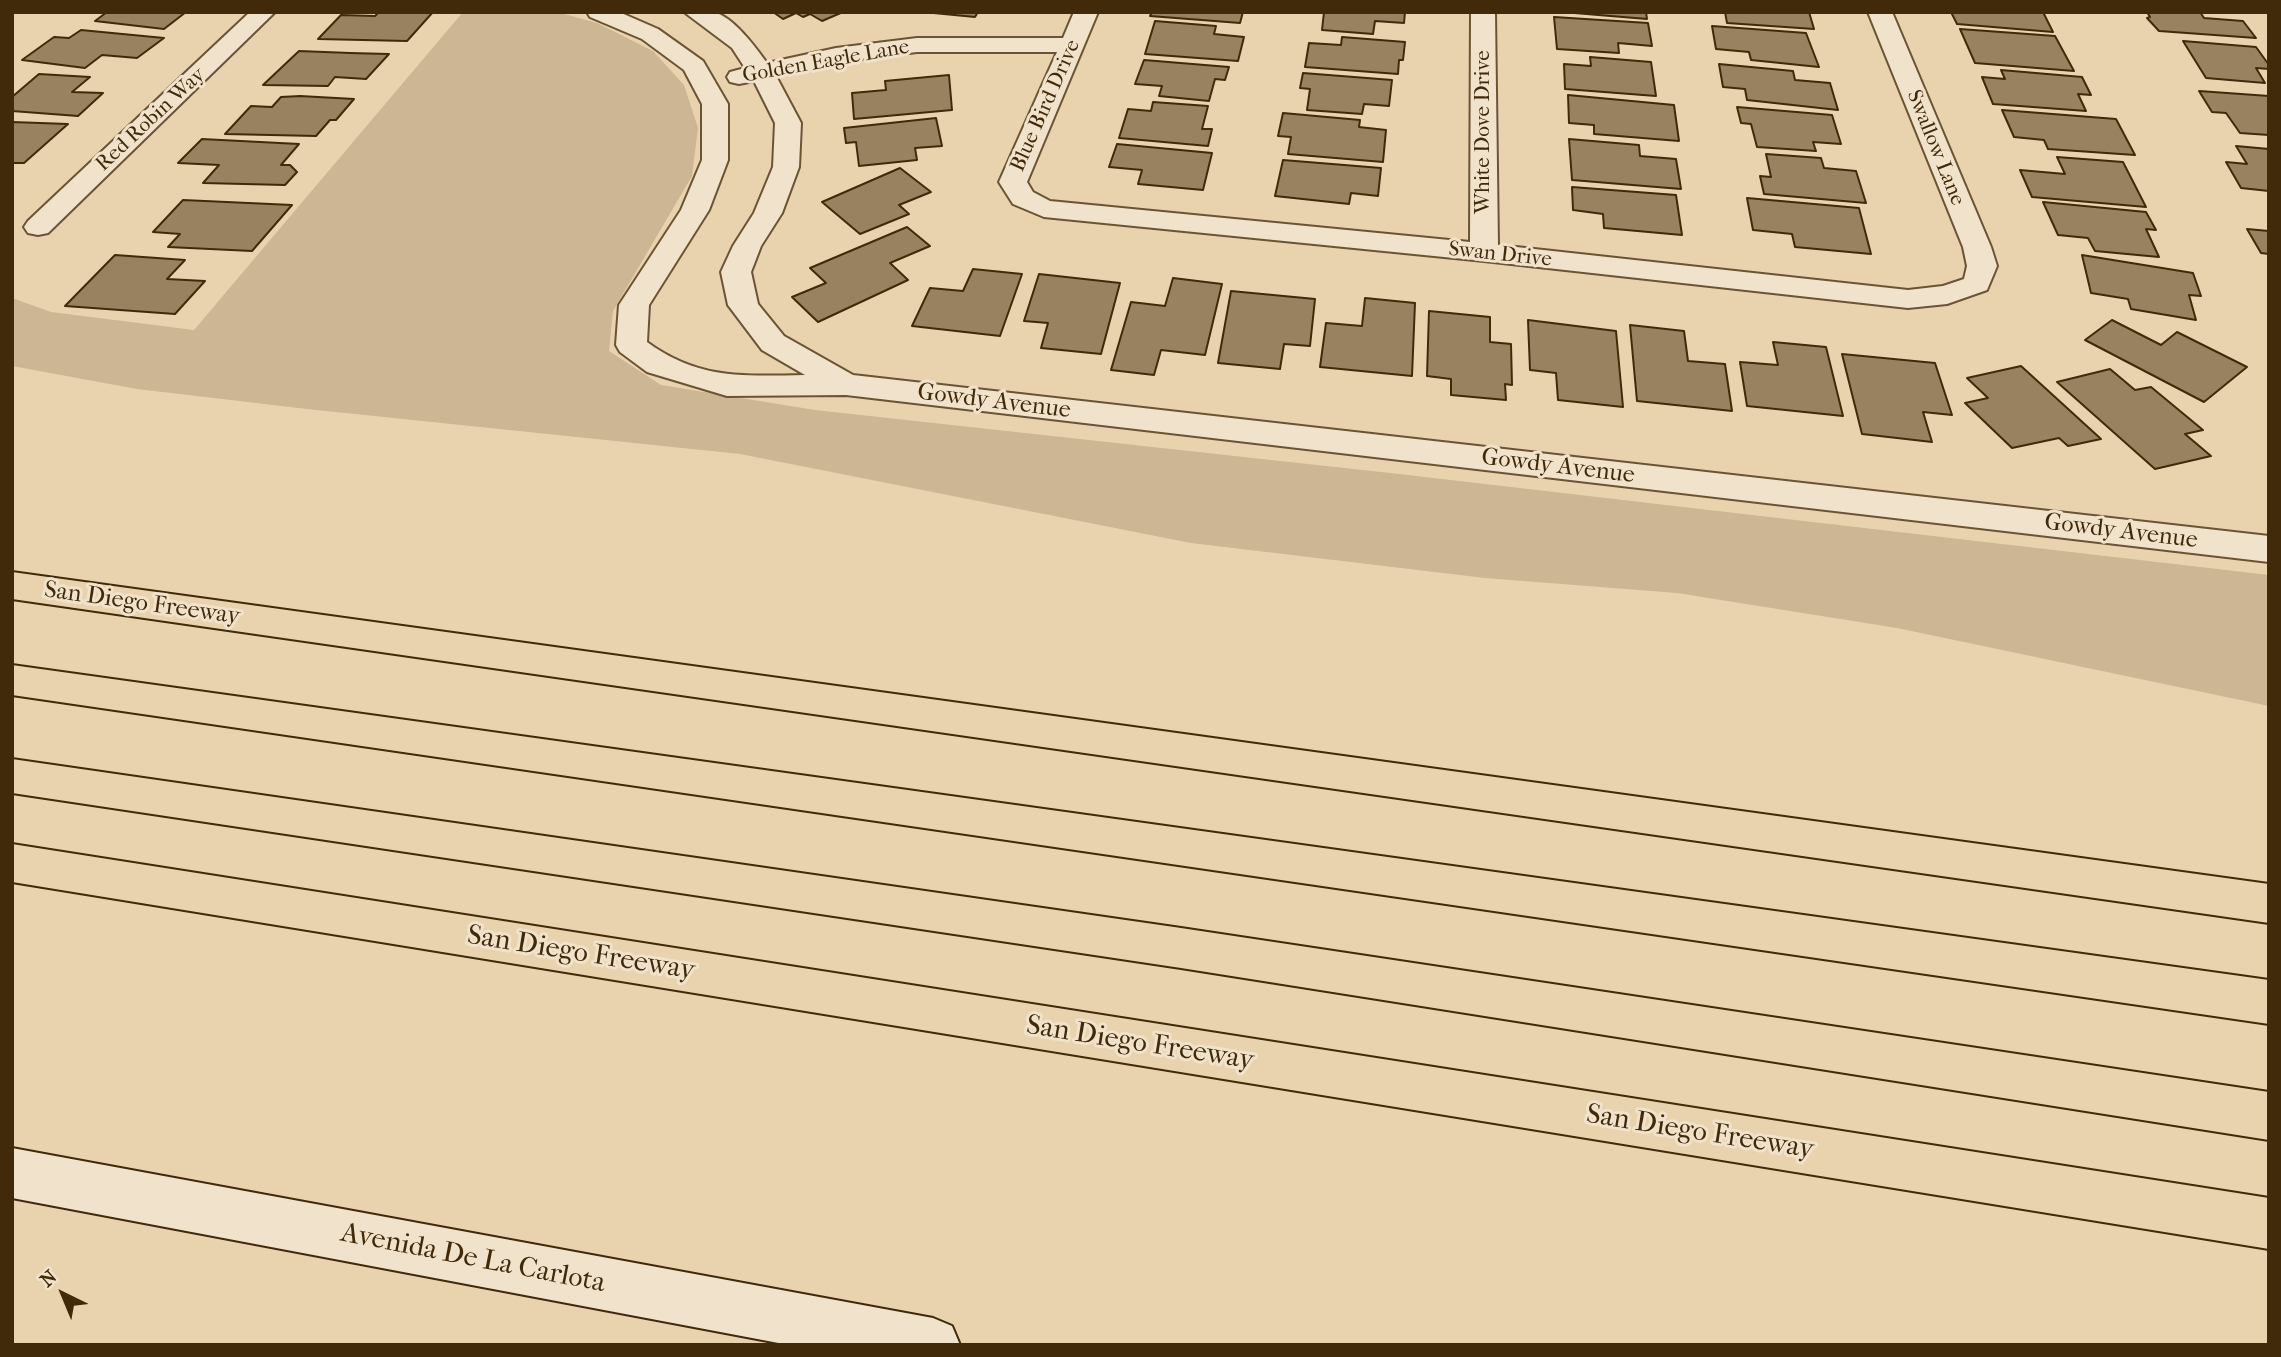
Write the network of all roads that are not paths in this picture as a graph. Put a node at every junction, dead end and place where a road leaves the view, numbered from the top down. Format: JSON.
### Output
{"nodes":[{"id":1,"x":264,"y":12,"type":"edge"},
{"id":2,"x":597,"y":12,"type":"edge"},
{"id":3,"x":695,"y":12,"type":"edge"},
{"id":4,"x":1086,"y":12,"type":"edge"},
{"id":5,"x":1483,"y":12,"type":"edge"},
{"id":6,"x":1880,"y":12,"type":"edge"},
{"id":7,"x":1073,"y":45,"type":"junction"},
{"id":8,"x":761,"y":72,"type":"junction"},
{"id":9,"x":706,"y":85,"type":"junction"},
{"id":10,"x":1024,"y":198,"type":"joint"},
{"id":11,"x":38,"y":227,"type":"dead end"},
{"id":12,"x":1484,"y":253,"type":"junction"},
{"id":13,"x":1977,"y":284,"type":"joint"},
{"id":14,"x":846,"y":385,"type":"junction"},
{"id":15,"x":2269,"y":549,"type":"edge"},
{"id":16,"x":12,"y":585,"type":"edge"},
{"id":17,"x":12,"y":680,"type":"edge"},
{"id":18,"x":12,"y":776,"type":"edge"},
{"id":19,"x":12,"y":863,"type":"edge"},
{"id":20,"x":2269,"y":904,"type":"edge"},
{"id":21,"x":2269,"y":1002,"type":"edge"},
{"id":22,"x":2269,"y":1116,"type":"edge"},
{"id":23,"x":12,"y":1173,"type":"edge"},
{"id":24,"x":2269,"y":1224,"type":"edge"},
{"id":25,"x":933,"y":1345,"type":"edge"}],
"edges":[{"from":1,"to":11,"type":"street","name":"Red Robin Way"},
{"from":2,"to":9,"type":"street","name":"Gowdy Avenue"},
{"from":3,"to":8,"type":"street","name":"Gowdy Avenue"},
{"from":4,"to":7,"type":"street","name":"Blue Bird Drive"},
{"from":5,"to":12,"type":"street","name":"White Dove Drive"},
{"from":6,"to":13,"type":"street","name":"Swallow Lane"},
{"from":7,"to":8,"type":"street","name":"Golden Eagle Lane"},
{"from":7,"to":10,"type":"street","name":"Blue Bird Drive"},
{"from":8,"to":9,"type":"street","name":"Golden Eagle Lane"},
{"from":8,"to":14,"type":"street","name":"Gowdy Avenue"},
{"from":9,"to":14,"type":"street","name":"Gowdy Avenue"},
{"from":10,"to":12,"type":"street","name":"Swan Drive"},
{"from":12,"to":13,"type":"street","name":"Swan Drive"},
{"from":14,"to":15,"type":"street","name":"Gowdy Avenue"},
{"from":16,"to":20,"type":"highway","name":"San Diego Freeway"},
{"from":17,"to":21,"type":"highway"},
{"from":18,"to":22,"type":"highway"},
{"from":19,"to":24,"type":"highway","name":"San Diego Freeway"},
{"from":23,"to":25,"type":"street","name":"Avenida De La Carlota"}]}
